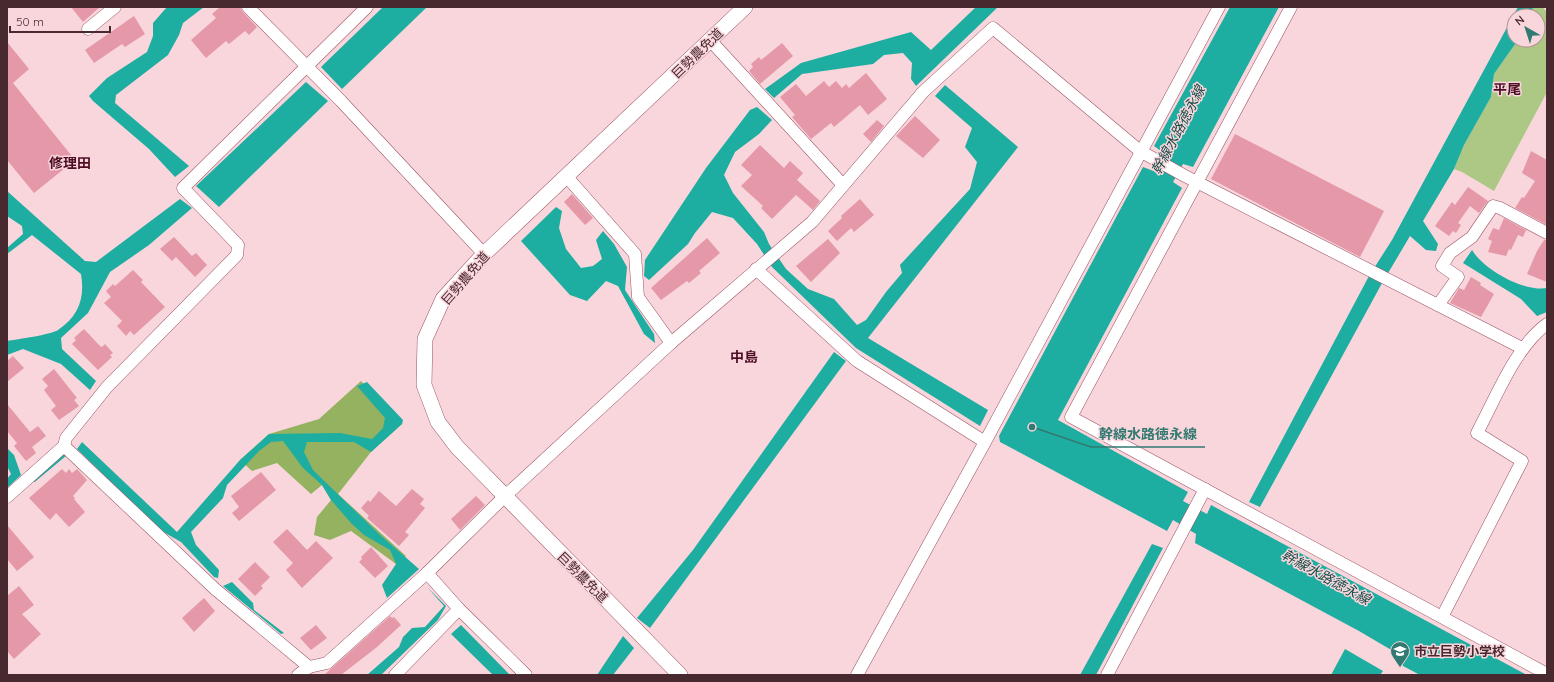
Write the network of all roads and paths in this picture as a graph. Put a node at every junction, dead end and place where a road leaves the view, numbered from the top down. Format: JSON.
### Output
{"nodes":[{"id":1,"x":116,"y":7,"type":"edge"},
{"id":2,"x":248,"y":7,"type":"edge"},
{"id":3,"x":367,"y":7,"type":"edge"},
{"id":4,"x":745,"y":7,"type":"edge"},
{"id":5,"x":1219,"y":7,"type":"edge"},
{"id":6,"x":1291,"y":7,"type":"edge"},
{"id":7,"x":88,"y":29,"type":"dead end"},
{"id":8,"x":710,"y":40,"type":"junction"},
{"id":9,"x":306,"y":66,"type":"junction"},
{"id":10,"x":1145,"y":153,"type":"junction"},
{"id":11,"x":567,"y":177,"type":"junction"},
{"id":12,"x":1197,"y":181,"type":"junction"},
{"id":13,"x":844,"y":185,"type":"junction"},
{"id":14,"x":1547,"y":233,"type":"edge"},
{"id":15,"x":484,"y":254,"type":"junction"},
{"id":16,"x":760,"y":266,"type":"junction"},
{"id":17,"x":1438,"y":305,"type":"junction"},
{"id":18,"x":1547,"y":324,"type":"edge"},
{"id":19,"x":671,"y":343,"type":"junction"},
{"id":20,"x":1522,"y":348,"type":"junction"},
{"id":21,"x":985,"y":442,"type":"junction"},
{"id":22,"x":64,"y":446,"type":"junction"},
{"id":23,"x":1205,"y":489,"type":"junction"},
{"id":24,"x":7,"y":497,"type":"edge"},
{"id":25,"x":504,"y":498,"type":"junction"},
{"id":26,"x":427,"y":574,"type":"junction"},
{"id":27,"x":459,"y":609,"type":"junction"},
{"id":28,"x":1442,"y":616,"type":"junction"},
{"id":29,"x":309,"y":667,"type":"junction"},
{"id":30,"x":1547,"y":674,"type":"edge"},
{"id":31,"x":298,"y":675,"type":"edge"},
{"id":32,"x":395,"y":675,"type":"edge"},
{"id":33,"x":526,"y":675,"type":"edge"},
{"id":34,"x":680,"y":675,"type":"edge"},
{"id":35,"x":857,"y":675,"type":"edge"},
{"id":36,"x":1107,"y":675,"type":"edge"}],
"edges":[{"from":1,"to":7,"type":"street"},
{"from":2,"to":9,"type":"street"},
{"from":3,"to":9,"type":"street"},
{"from":4,"to":8,"type":"street","name":"巨勢農免道"},
{"from":5,"to":10,"type":"street"},
{"from":6,"to":12,"type":"street"},
{"from":8,"to":11,"type":"street","name":"巨勢農免道"},
{"from":8,"to":13,"type":"street"},
{"from":9,"to":15,"type":"street"},
{"from":9,"to":22,"type":"street"},
{"from":10,"to":12,"type":"street"},
{"from":10,"to":13,"type":"street"},
{"from":10,"to":21,"type":"street"},
{"from":11,"to":15,"type":"street","name":"巨勢農免道"},
{"from":11,"to":19,"type":"street"},
{"from":12,"to":17,"type":"street"},
{"from":12,"to":23,"type":"street"},
{"from":13,"to":16,"type":"street"},
{"from":14,"to":17,"type":"street"},
{"from":15,"to":25,"type":"street","name":"巨勢農免道"},
{"from":16,"to":19,"type":"street"},
{"from":16,"to":21,"type":"street"},
{"from":17,"to":20,"type":"street"},
{"from":18,"to":20,"type":"street"},
{"from":19,"to":25,"type":"street"},
{"from":20,"to":28,"type":"street"},
{"from":21,"to":35,"type":"street"},
{"from":22,"to":24,"type":"street"},
{"from":22,"to":29,"type":"street"},
{"from":23,"to":28,"type":"street"},
{"from":23,"to":36,"type":"street"},
{"from":25,"to":26,"type":"street"},
{"from":25,"to":34,"type":"street","name":"巨勢農免道"},
{"from":26,"to":27,"type":"street"},
{"from":26,"to":29,"type":"street"},
{"from":27,"to":32,"type":"street"},
{"from":27,"to":33,"type":"street"},
{"from":28,"to":30,"type":"street"},
{"from":29,"to":31,"type":"street"}]}
